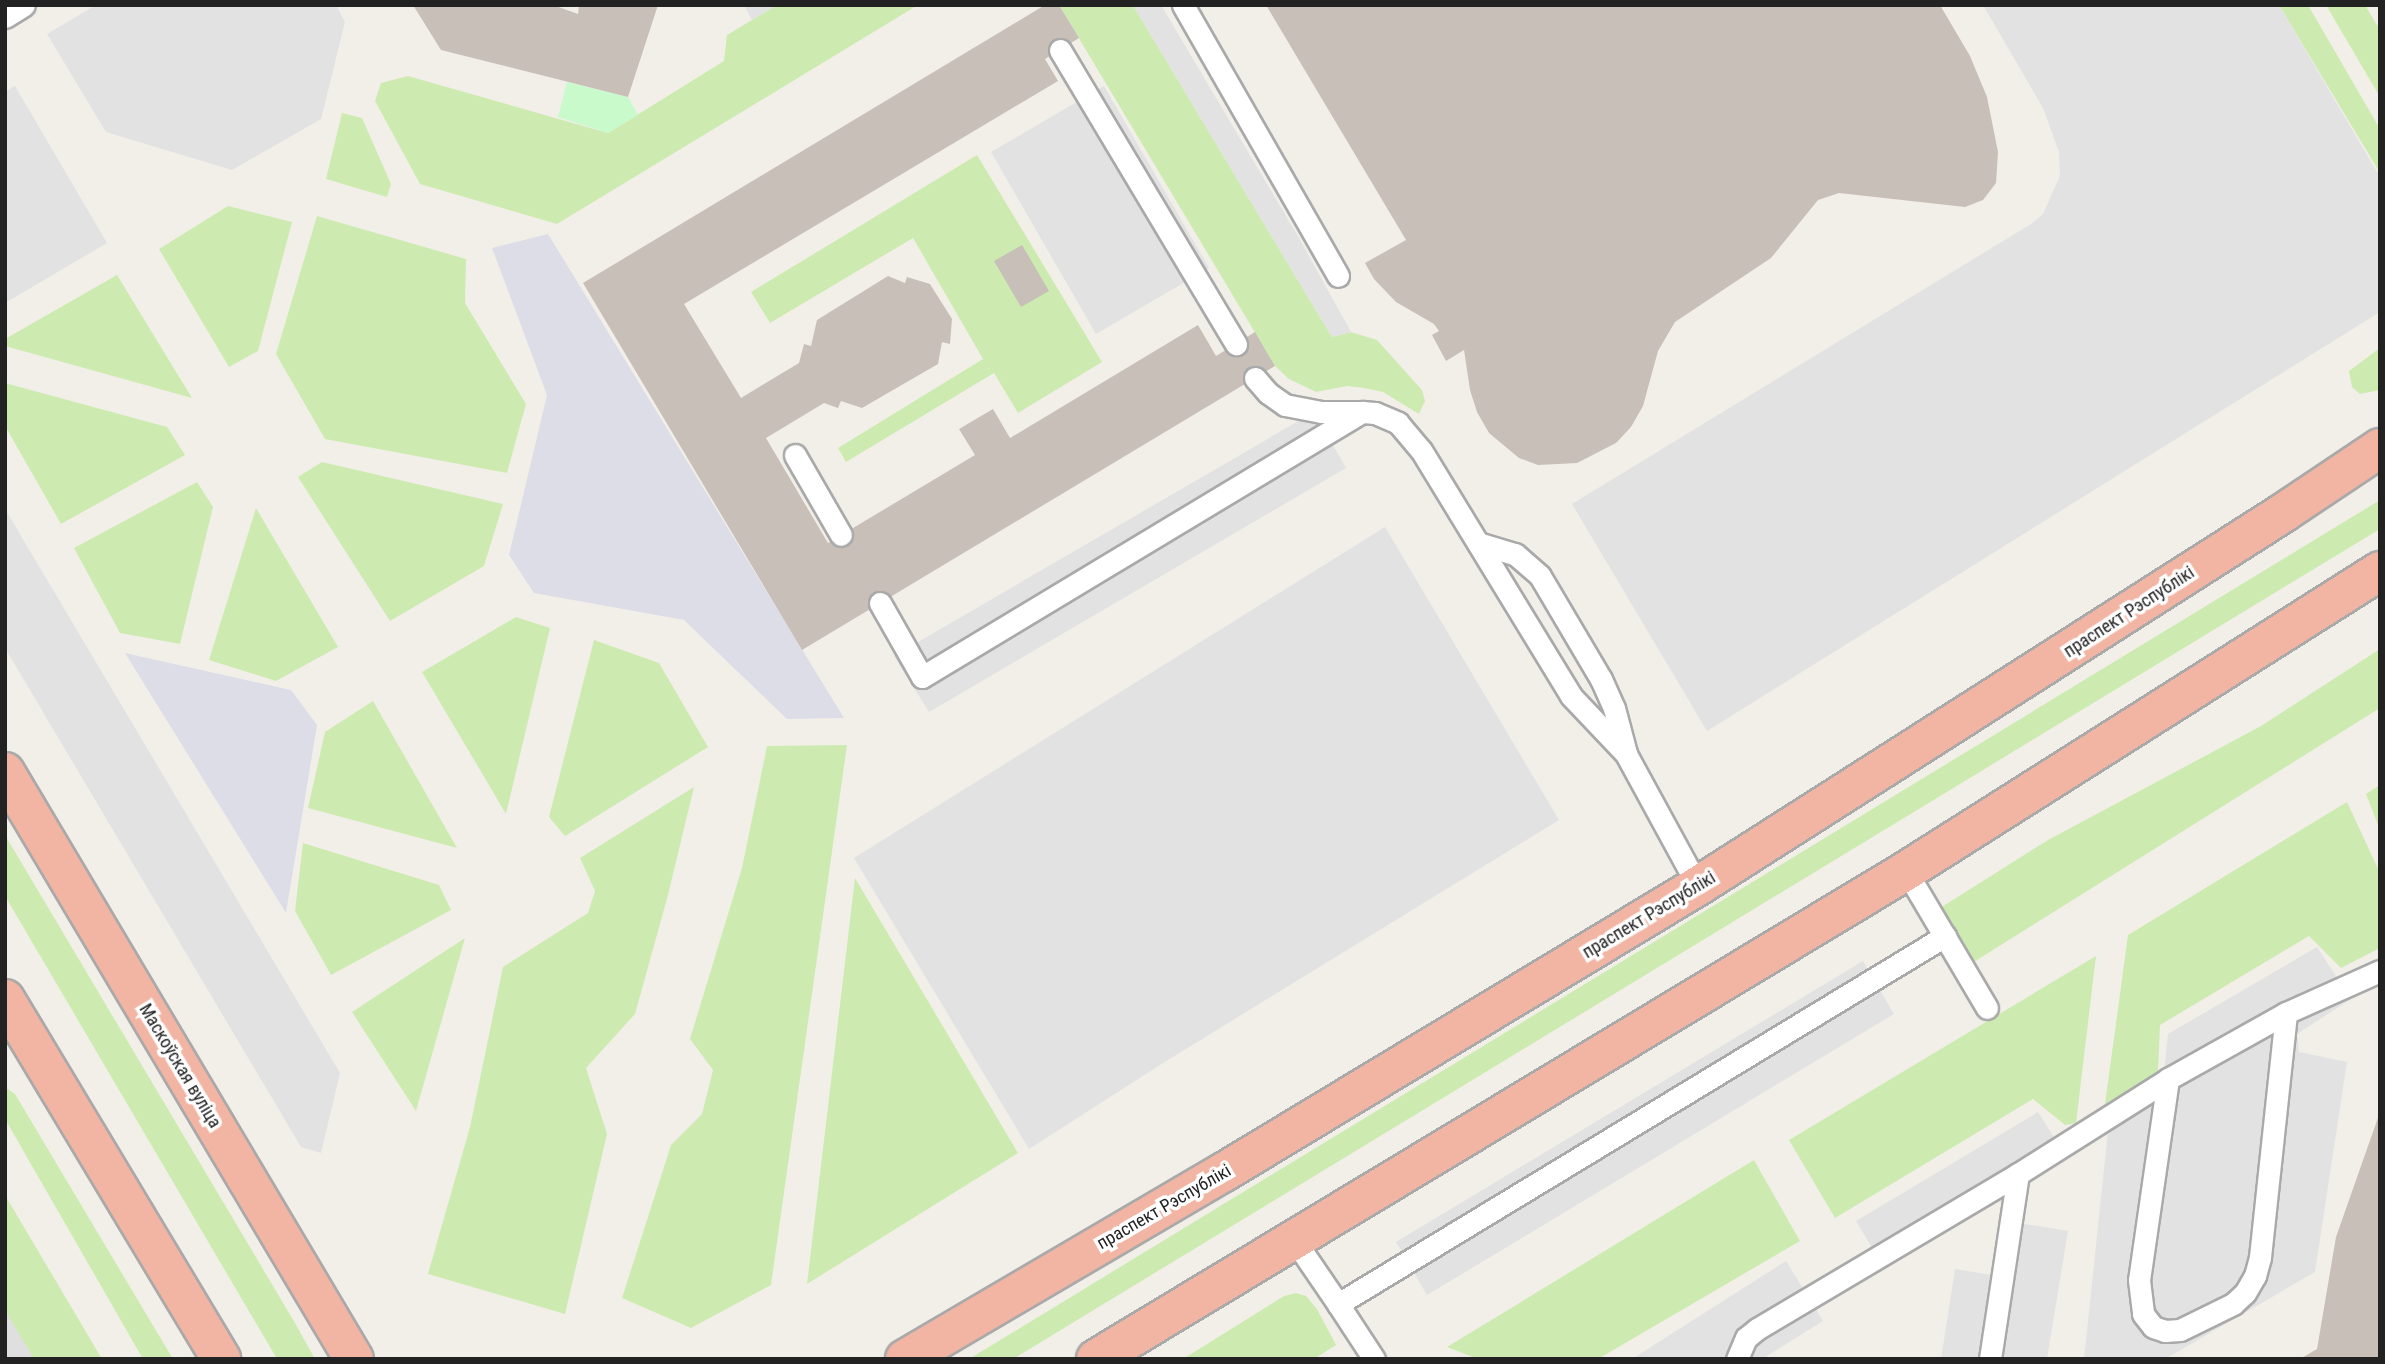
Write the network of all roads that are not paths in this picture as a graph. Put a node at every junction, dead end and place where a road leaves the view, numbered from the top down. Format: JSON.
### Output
{"nodes":[{"id":1,"x":24,"y":5,"type":"edge"},
{"id":2,"x":1183,"y":5,"type":"edge"},
{"id":3,"x":5,"y":17,"type":"edge"},
{"id":4,"x":1060,"y":50,"type":"dead end"},
{"id":5,"x":1338,"y":276,"type":"dead end"},
{"id":6,"x":1236,"y":344,"type":"dead end"},
{"id":7,"x":1255,"y":378,"type":"dead end"},
{"id":8,"x":1362,"y":412,"type":"junction"},
{"id":9,"x":2380,"y":448,"type":"edge"},
{"id":10,"x":795,"y":455,"type":"dead end"},
{"id":11,"x":841,"y":535,"type":"dead end"},
{"id":12,"x":1478,"y":543,"type":"junction"},
{"id":13,"x":2380,"y":571,"type":"edge"},
{"id":14,"x":880,"y":603,"type":"dead end"},
{"id":15,"x":1626,"y":754,"type":"junction"},
{"id":16,"x":5,"y":772,"type":"edge"},
{"id":17,"x":1906,"y":871,"type":"junction"},
{"id":18,"x":1698,"y":886,"type":"junction"},
{"id":19,"x":1945,"y":936,"type":"junction"},
{"id":20,"x":2380,"y":971,"type":"edge"},
{"id":21,"x":5,"y":999,"type":"edge"},
{"id":22,"x":1987,"y":1008,"type":"dead end"},
{"id":23,"x":2286,"y":1013,"type":"junction"},
{"id":24,"x":2168,"y":1079,"type":"junction"},
{"id":25,"x":2018,"y":1174,"type":"junction"},
{"id":26,"x":1295,"y":1241,"type":"junction"},
{"id":27,"x":1338,"y":1304,"type":"junction"},
{"id":28,"x":221,"y":1359,"type":"edge"},
{"id":29,"x":354,"y":1359,"type":"edge"},
{"id":30,"x":905,"y":1359,"type":"edge"},
{"id":31,"x":1096,"y":1359,"type":"edge"},
{"id":32,"x":1374,"y":1359,"type":"edge"},
{"id":33,"x":1737,"y":1359,"type":"edge"},
{"id":34,"x":1990,"y":1359,"type":"edge"}],
"edges":[{"from":1,"to":3,"type":"lane"},
{"from":2,"to":5,"type":"lane"},
{"from":4,"to":6,"type":"lane"},
{"from":7,"to":8,"type":"lane"},
{"from":8,"to":12,"type":"lane"},
{"from":8,"to":14,"type":"lane"},
{"from":9,"to":18,"type":"highway","name":"праспект Рэспублікі"},
{"from":10,"to":11,"type":"lane"},
{"from":12,"to":15,"type":"lane"},
{"from":12,"to":15,"type":"lane"},
{"from":13,"to":17,"type":"highway"},
{"from":15,"to":18,"type":"lane"},
{"from":16,"to":29,"type":"highway","name":"Маскоўская вуліца"},
{"from":17,"to":19,"type":"lane"},
{"from":17,"to":26,"type":"highway"},
{"from":18,"to":30,"type":"highway","name":"праспект Рэспублікі"},
{"from":19,"to":22,"type":"lane"},
{"from":19,"to":27,"type":"lane"},
{"from":20,"to":23,"type":"lane"},
{"from":21,"to":28,"type":"highway"},
{"from":23,"to":24,"type":"lane"},
{"from":23,"to":24,"type":"lane"},
{"from":24,"to":25,"type":"lane"},
{"from":25,"to":33,"type":"lane"},
{"from":25,"to":34,"type":"lane"},
{"from":26,"to":27,"type":"lane"},
{"from":26,"to":31,"type":"highway"},
{"from":27,"to":32,"type":"lane"}]}
